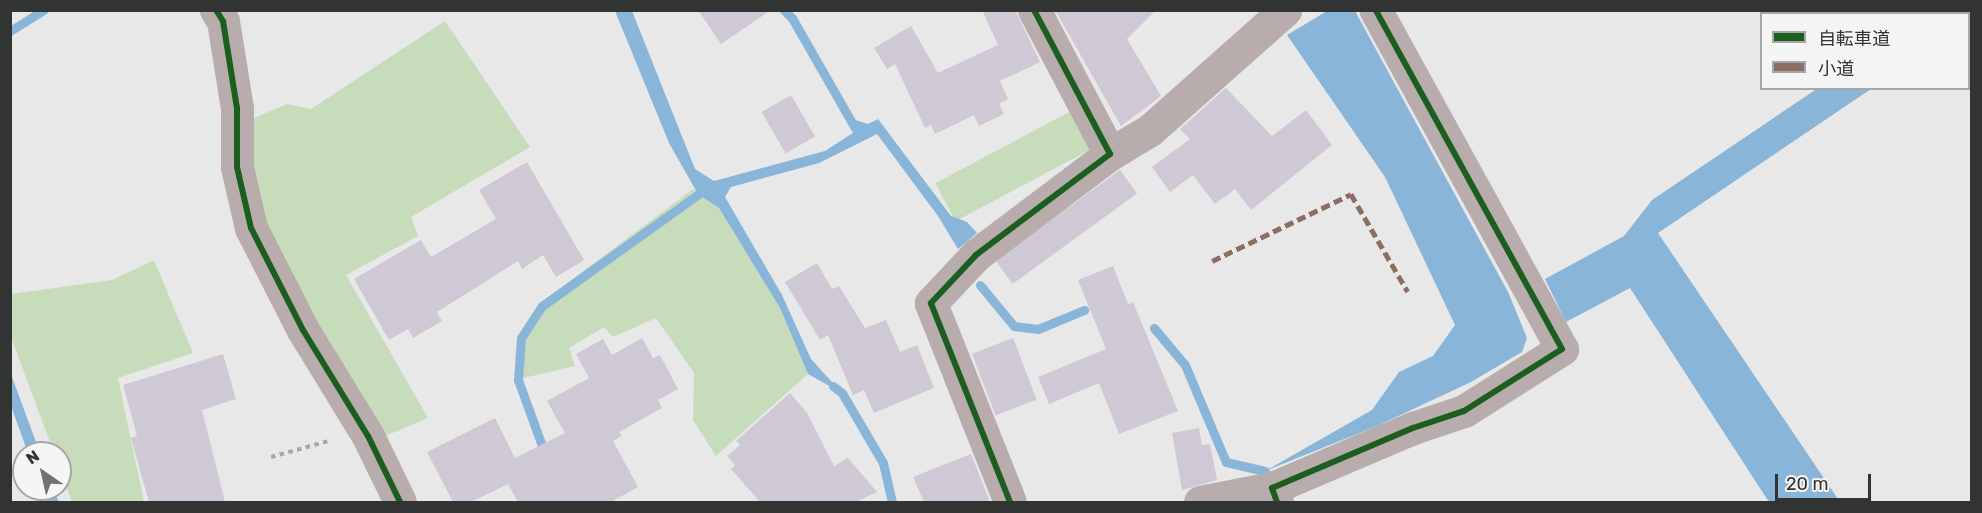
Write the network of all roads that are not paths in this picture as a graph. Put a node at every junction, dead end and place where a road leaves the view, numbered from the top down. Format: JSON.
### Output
{"nodes":[{"id":1,"x":216,"y":10,"type":"edge"},
{"id":2,"x":1034,"y":10,"type":"edge"},
{"id":3,"x":1285,"y":10,"type":"edge"},
{"id":4,"x":1376,"y":10,"type":"edge"},
{"id":5,"x":1110,"y":154,"type":"junction"},
{"id":6,"x":1274,"y":495,"type":"edge"},
{"id":7,"x":400,"y":502,"type":"edge"},
{"id":8,"x":1010,"y":502,"type":"edge"},
{"id":9,"x":1200,"y":502,"type":"edge"}],
"edges":[{"from":1,"to":7,"type":"street"},
{"from":2,"to":5,"type":"street"},
{"from":3,"to":5,"type":"street"},
{"from":4,"to":6,"type":"street"},
{"from":5,"to":8,"type":"street"},
{"from":6,"to":9,"type":"street"}]}
